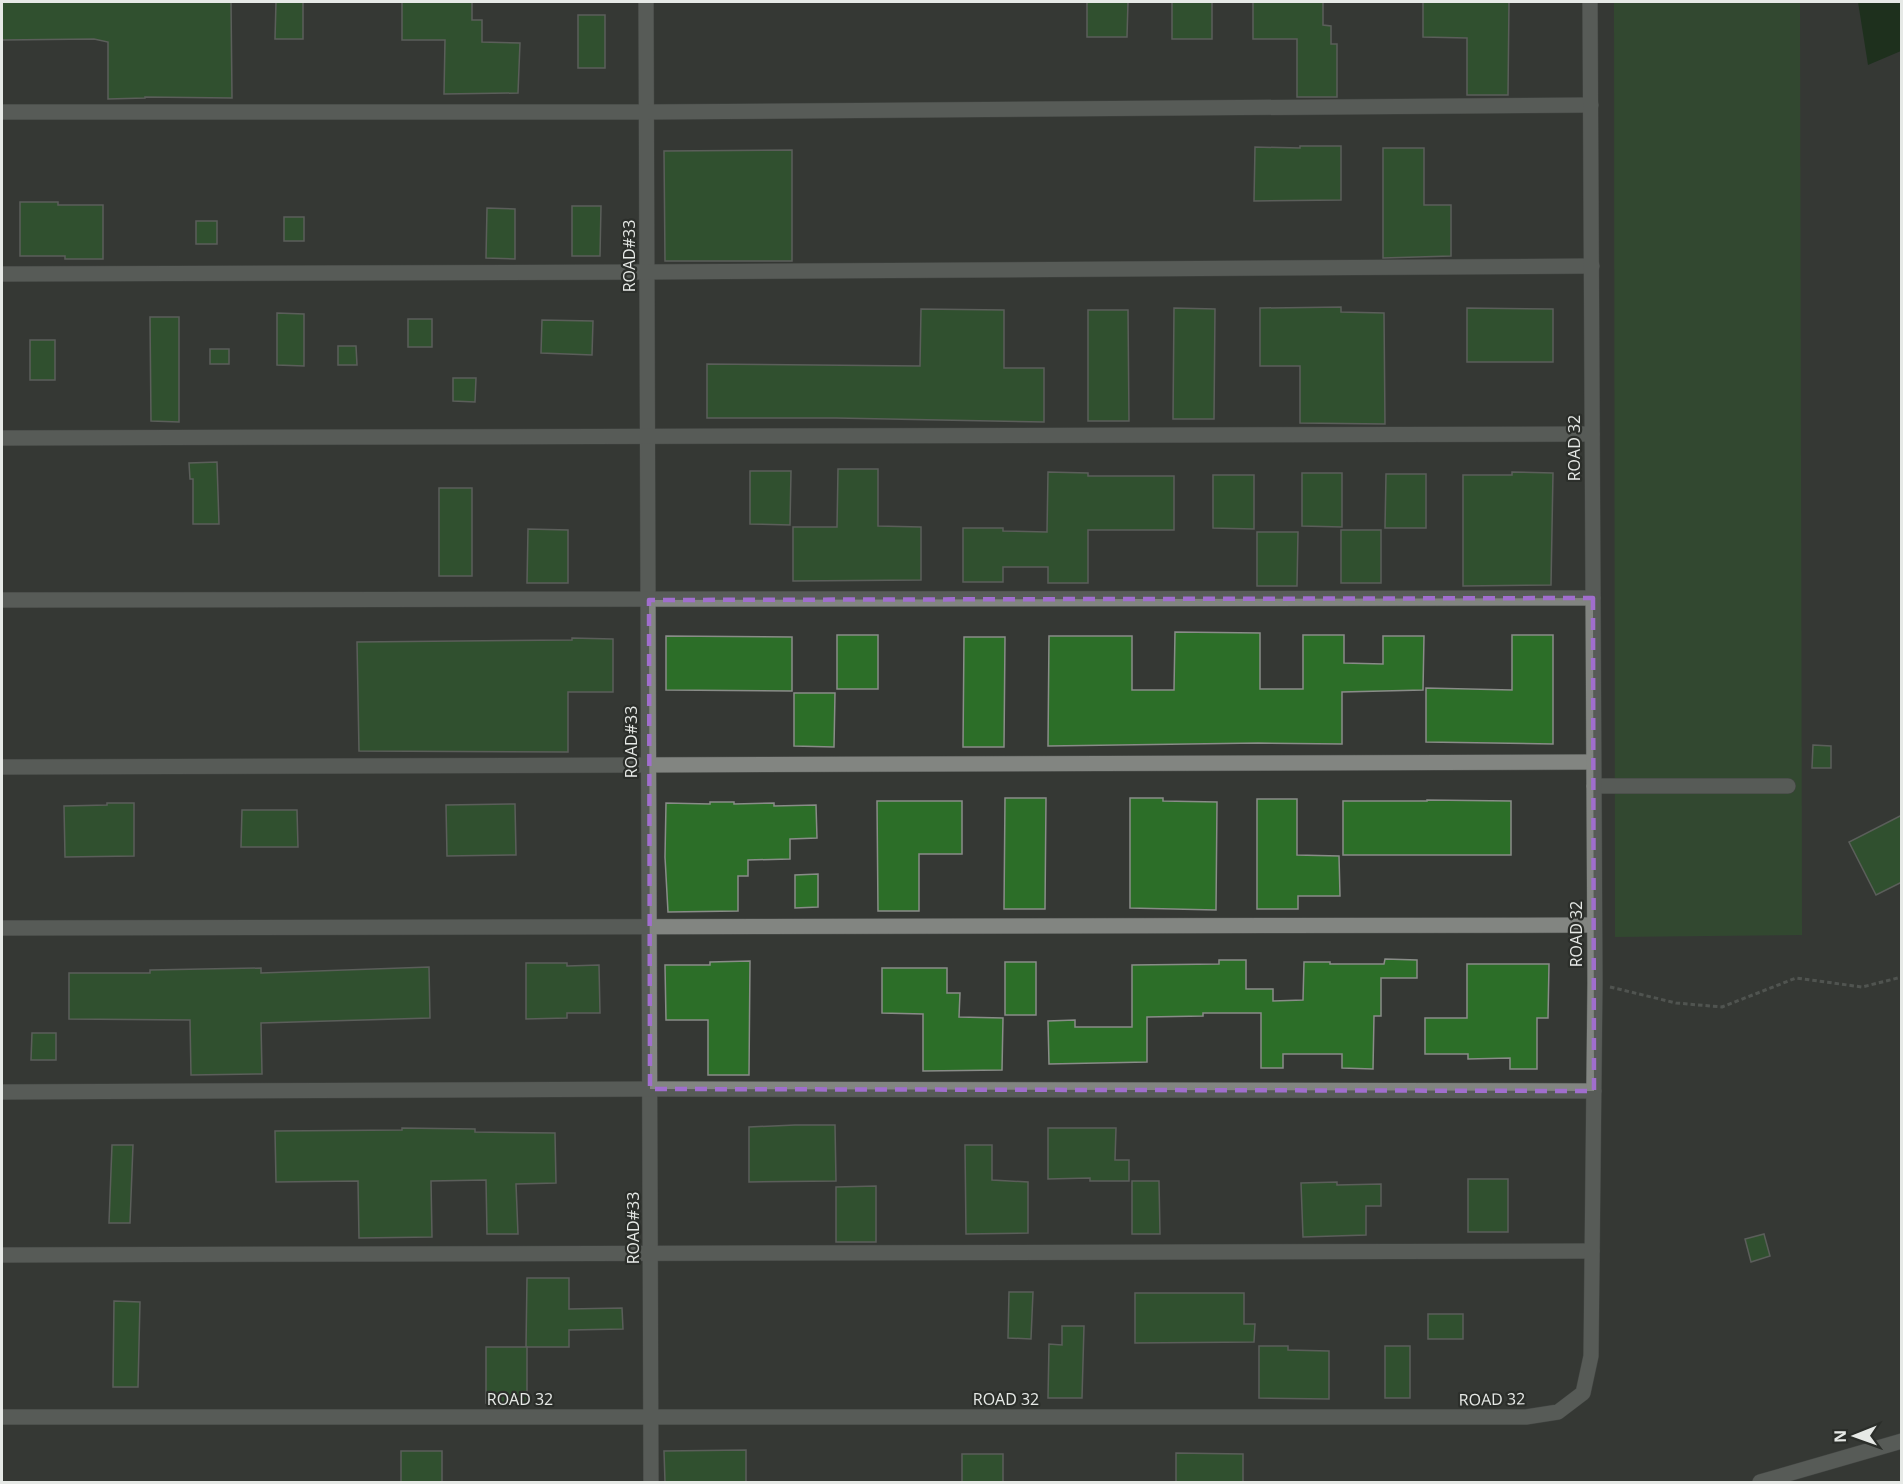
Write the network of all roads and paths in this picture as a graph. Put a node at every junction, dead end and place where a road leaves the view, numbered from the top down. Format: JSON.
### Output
{"nodes":[{"id":1,"x":646,"y":2,"type":"edge"},
{"id":2,"x":1590,"y":2,"type":"edge"},
{"id":3,"x":1591,"y":105,"type":"junction"},
{"id":4,"x":2,"y":112,"type":"edge"},
{"id":5,"x":647,"y":112,"type":"junction"},
{"id":6,"x":1592,"y":266,"type":"junction"},
{"id":7,"x":647,"y":272,"type":"junction"},
{"id":8,"x":2,"y":274,"type":"edge"},
{"id":9,"x":1592,"y":434,"type":"junction"},
{"id":10,"x":648,"y":437,"type":"junction"},
{"id":11,"x":2,"y":438,"type":"edge"},
{"id":12,"x":1593,"y":598,"type":"junction"},
{"id":13,"x":2,"y":600,"type":"edge"},
{"id":14,"x":649,"y":600,"type":"junction"},
{"id":15,"x":1593,"y":762,"type":"junction"},
{"id":16,"x":649,"y":766,"type":"junction"},
{"id":17,"x":2,"y":767,"type":"edge"},
{"id":18,"x":1594,"y":786,"type":"junction"},
{"id":19,"x":1788,"y":786,"type":"dead end"},
{"id":20,"x":1594,"y":925,"type":"junction"},
{"id":21,"x":650,"y":926,"type":"junction"},
{"id":22,"x":2,"y":928,"type":"edge"},
{"id":23,"x":1902,"y":977,"type":"edge"},
{"id":24,"x":1594,"y":983,"type":"junction"},
{"id":25,"x":650,"y":1089,"type":"junction"},
{"id":26,"x":1594,"y":1091,"type":"junction"},
{"id":27,"x":2,"y":1092,"type":"edge"},
{"id":28,"x":1592,"y":1251,"type":"junction"},
{"id":29,"x":651,"y":1253,"type":"junction"},
{"id":30,"x":2,"y":1255,"type":"edge"},
{"id":31,"x":2,"y":1417,"type":"edge"},
{"id":32,"x":651,"y":1418,"type":"junction"},
{"id":33,"x":1902,"y":1441,"type":"edge"},
{"id":34,"x":651,"y":1482,"type":"edge"},
{"id":35,"x":1760,"y":1482,"type":"edge"}],
"edges":[{"from":1,"to":5,"type":"street","name":"ROAD#33"},
{"from":2,"to":3,"type":"street","name":"ROAD 32"},
{"from":3,"to":5,"type":"street"},
{"from":3,"to":6,"type":"street","name":"ROAD 32"},
{"from":4,"to":5,"type":"street"},
{"from":5,"to":7,"type":"street","name":"ROAD#33"},
{"from":6,"to":7,"type":"street"},
{"from":6,"to":9,"type":"street","name":"ROAD 32"},
{"from":7,"to":8,"type":"street"},
{"from":7,"to":10,"type":"street","name":"ROAD#33"},
{"from":9,"to":10,"type":"street"},
{"from":9,"to":12,"type":"street","name":"ROAD 32"},
{"from":10,"to":11,"type":"street"},
{"from":10,"to":14,"type":"street","name":"ROAD#33"},
{"from":12,"to":14,"type":"street"},
{"from":12,"to":15,"type":"street","name":"ROAD 32"},
{"from":13,"to":14,"type":"street"},
{"from":14,"to":16,"type":"street","name":"ROAD#33"},
{"from":15,"to":16,"type":"street"},
{"from":15,"to":18,"type":"street","name":"ROAD 32"},
{"from":16,"to":17,"type":"street"},
{"from":16,"to":21,"type":"street","name":"ROAD#33"},
{"from":18,"to":19,"type":"street"},
{"from":18,"to":20,"type":"street","name":"ROAD 32"},
{"from":20,"to":21,"type":"street"},
{"from":20,"to":24,"type":"street","name":"ROAD 32"},
{"from":21,"to":22,"type":"street"},
{"from":21,"to":25,"type":"street","name":"ROAD#33"},
{"from":23,"to":24,"type":"path"},
{"from":24,"to":26,"type":"street","name":"ROAD 32"},
{"from":25,"to":26,"type":"street"},
{"from":25,"to":27,"type":"street"},
{"from":25,"to":29,"type":"street","name":"ROAD#33"},
{"from":26,"to":28,"type":"street","name":"ROAD 32"},
{"from":28,"to":29,"type":"street"},
{"from":28,"to":32,"type":"street","name":"ROAD 32"},
{"from":29,"to":30,"type":"street"},
{"from":29,"to":32,"type":"street","name":"ROAD#33"},
{"from":31,"to":32,"type":"street","name":"ROAD 32"},
{"from":32,"to":34,"type":"street","name":"ROAD#33"},
{"from":33,"to":35,"type":"street"}]}
